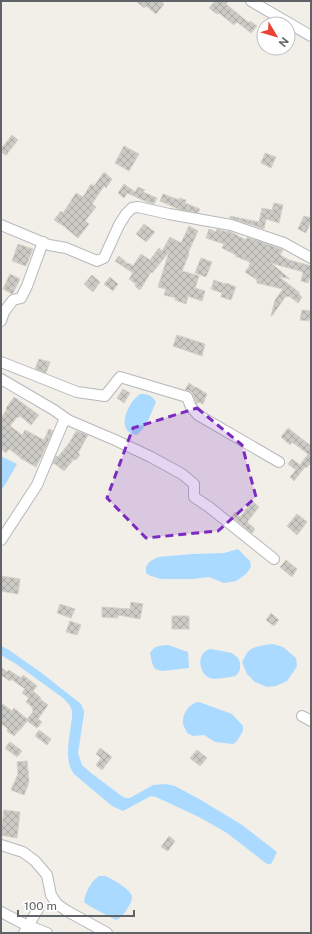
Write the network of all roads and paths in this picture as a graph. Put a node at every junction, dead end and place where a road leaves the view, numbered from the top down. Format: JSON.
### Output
{"nodes":[{"id":1,"x":251,"y":1,"type":"edge"},
{"id":2,"x":311,"y":36,"type":"edge"},
{"id":3,"x":1,"y":224,"type":"edge"},
{"id":4,"x":43,"y":242,"type":"junction"},
{"id":5,"x":311,"y":258,"type":"edge"},
{"id":6,"x":1,"y":321,"type":"edge"},
{"id":7,"x":1,"y":362,"type":"edge"},
{"id":8,"x":1,"y":379,"type":"edge"},
{"id":9,"x":65,"y":418,"type":"junction"},
{"id":10,"x":279,"y":462,"type":"dead end"},
{"id":11,"x":1,"y":540,"type":"edge"},
{"id":12,"x":274,"y":559,"type":"dead end"},
{"id":13,"x":1,"y":845,"type":"edge"},
{"id":14,"x":38,"y":909,"type":"dead end"},
{"id":15,"x":1,"y":912,"type":"edge"},
{"id":16,"x":26,"y":929,"type":"edge"},
{"id":17,"x":47,"y":933,"type":"edge"},
{"id":18,"x":107,"y":933,"type":"edge"}],
"edges":[{"from":1,"to":2,"type":"street"},
{"from":3,"to":4,"type":"street"},
{"from":4,"to":5,"type":"street"},
{"from":4,"to":6,"type":"street"},
{"from":7,"to":10,"type":"street"},
{"from":8,"to":9,"type":"street"},
{"from":9,"to":11,"type":"street"},
{"from":9,"to":12,"type":"street"},
{"from":13,"to":18,"type":"street"},
{"from":14,"to":16,"type":"street"},
{"from":15,"to":16,"type":"street"},
{"from":16,"to":17,"type":"street"}]}
